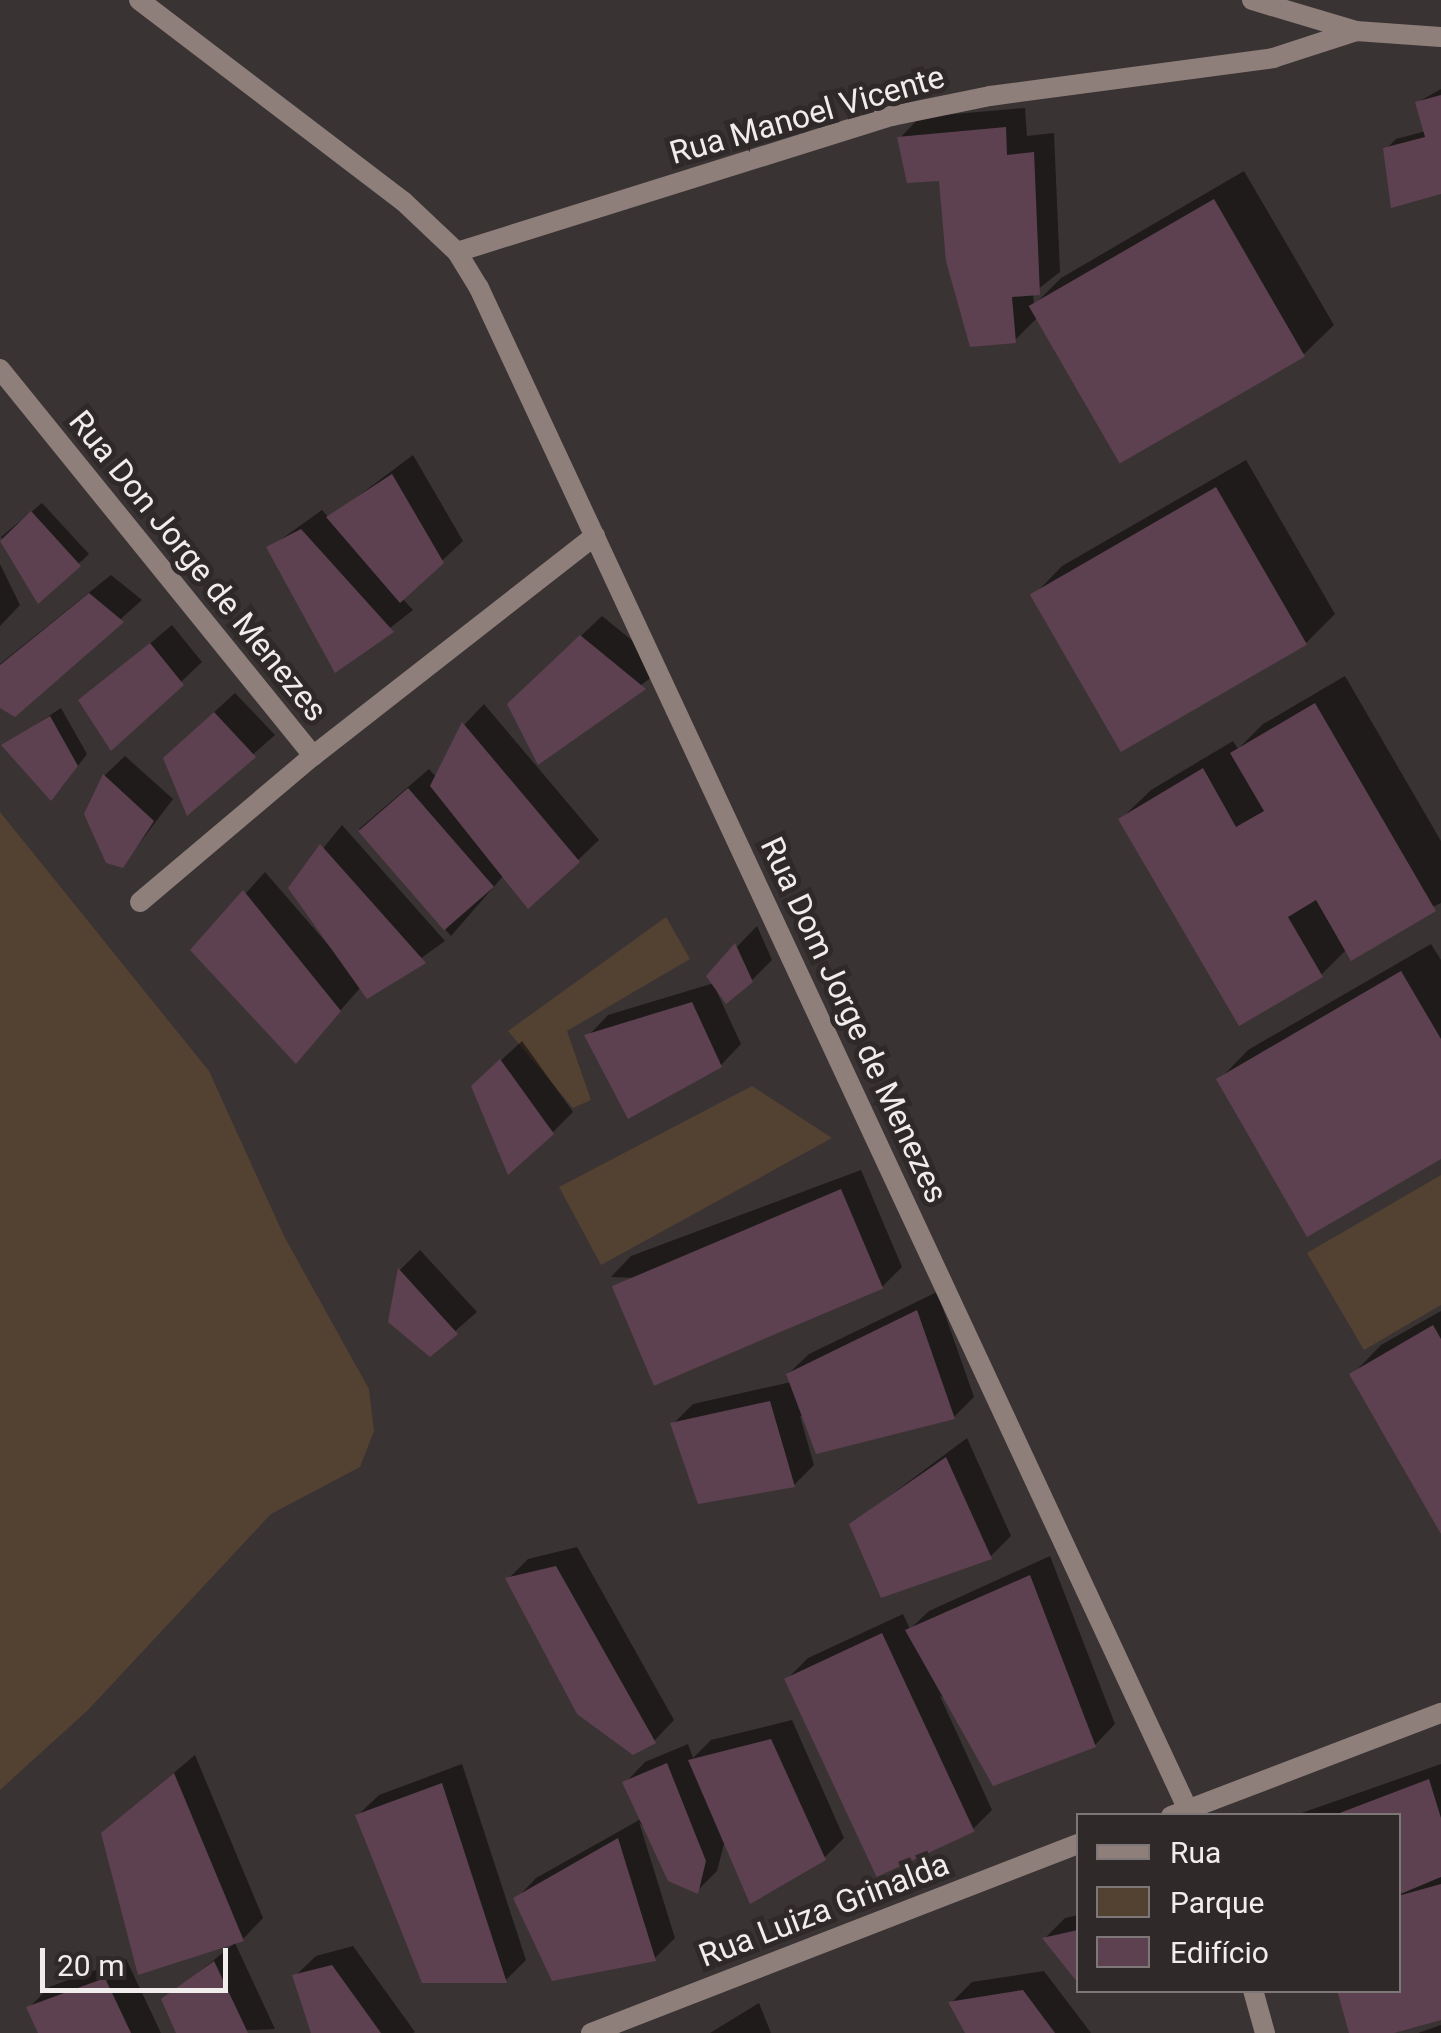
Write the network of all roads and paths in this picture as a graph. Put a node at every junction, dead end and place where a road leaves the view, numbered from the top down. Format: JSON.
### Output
{"nodes":[{"id":1,"x":139,"y":0,"type":"edge"},
{"id":2,"x":1252,"y":0,"type":"edge"},
{"id":3,"x":1356,"y":30,"type":"junction"},
{"id":4,"x":1441,"y":37,"type":"edge"},
{"id":5,"x":457,"y":252,"type":"junction"},
{"id":6,"x":0,"y":369,"type":"edge"},
{"id":7,"x":596,"y":536,"type":"junction"},
{"id":8,"x":313,"y":756,"type":"junction"},
{"id":9,"x":140,"y":902,"type":"dead end"},
{"id":10,"x":1441,"y":1713,"type":"edge"},
{"id":11,"x":1183,"y":1813,"type":"edge"},
{"id":12,"x":1186,"y":1813,"type":"edge"},
{"id":13,"x":1076,"y":1845,"type":"edge"},
{"id":14,"x":1254,"y":1993,"type":"edge"},
{"id":15,"x":592,"y":2033,"type":"edge"},
{"id":16,"x":1265,"y":2033,"type":"edge"}],
"edges":[{"from":1,"to":5,"type":"street"},
{"from":2,"to":3,"type":"street"},
{"from":3,"to":4,"type":"street"},
{"from":3,"to":5,"type":"street","name":"Rua Manoel Vicente"},
{"from":5,"to":7,"type":"street","name":"Rua Dom Jorge de Menezes"},
{"from":6,"to":8,"type":"street","name":"Rua Don Jorge de Menezes"},
{"from":7,"to":8,"type":"street","name":"Rua Don Jorge de Menezes"},
{"from":7,"to":11,"type":"street","name":"Rua Dom Jorge de Menezes"},
{"from":8,"to":9,"type":"street"},
{"from":10,"to":12,"type":"street"},
{"from":13,"to":15,"type":"street","name":"Rua Luiza Grinalda"},
{"from":14,"to":16,"type":"street"}]}
